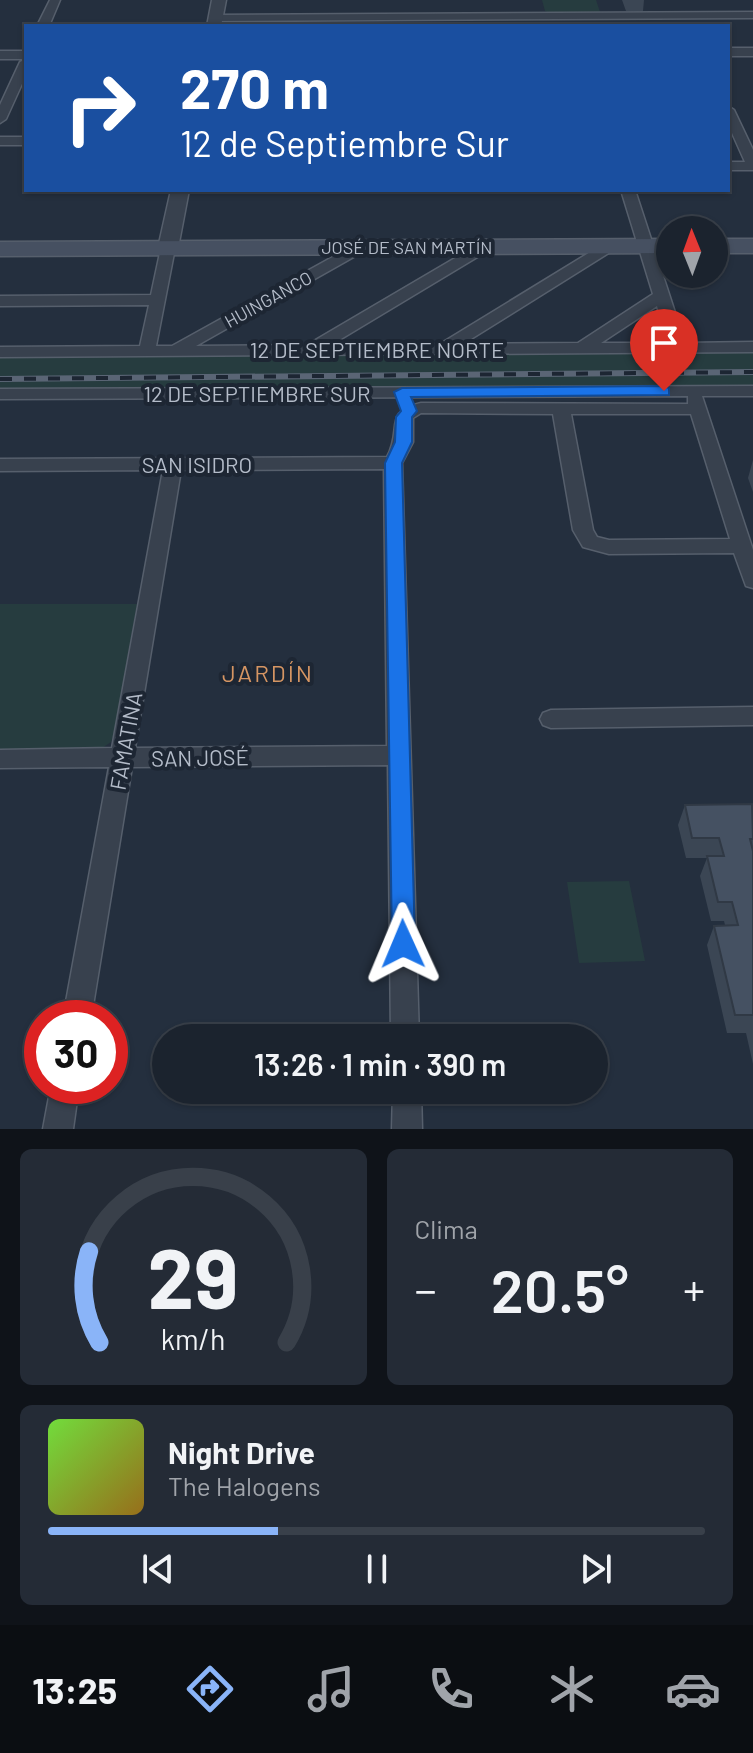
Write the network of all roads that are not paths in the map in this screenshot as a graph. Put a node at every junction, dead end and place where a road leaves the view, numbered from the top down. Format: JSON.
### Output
{"nodes":[{"id":1,"x":55,"y":0,"type":"edge"},
{"id":2,"x":219,"y":0,"type":"edge"},
{"id":3,"x":538,"y":0,"type":"edge"},
{"id":4,"x":600,"y":0,"type":"edge"},
{"id":5,"x":753,"y":15,"type":"edge"},
{"id":6,"x":542,"y":16,"type":"junction"},
{"id":7,"x":605,"y":16,"type":"junction"},
{"id":8,"x":576,"y":21,"type":"edge"},
{"id":9,"x":215,"y":22,"type":"edge"},
{"id":10,"x":44,"y":24,"type":"edge"},
{"id":11,"x":730,"y":52,"type":"edge"},
{"id":12,"x":753,"y":52,"type":"edge"},
{"id":13,"x":0,"y":55,"type":"edge"},
{"id":14,"x":24,"y":55,"type":"edge"},
{"id":15,"x":24,"y":66,"type":"edge"},
{"id":16,"x":730,"y":114,"type":"edge"},
{"id":17,"x":0,"y":119,"type":"edge"},
{"id":18,"x":0,"y":141,"type":"edge"},
{"id":19,"x":24,"y":141,"type":"edge"},
{"id":20,"x":753,"y":165,"type":"edge"},
{"id":21,"x":730,"y":166,"type":"edge"},
{"id":22,"x":180,"y":192,"type":"edge"},
{"id":23,"x":629,"y":192,"type":"edge"},
{"id":24,"x":610,"y":246,"type":"junction"},
{"id":25,"x":645,"y":246,"type":"junction"},
{"id":26,"x":656,"y":246,"type":"edge"},
{"id":27,"x":728,"y":246,"type":"edge"},
{"id":28,"x":753,"y":246,"type":"edge"},
{"id":29,"x":361,"y":247,"type":"junction"},
{"id":30,"x":484,"y":247,"type":"junction"},
{"id":31,"x":168,"y":248,"type":"junction"},
{"id":32,"x":0,"y":249,"type":"edge"},
{"id":33,"x":661,"y":296,"type":"junction"},
{"id":34,"x":158,"y":300,"type":"junction"},
{"id":35,"x":0,"y":301,"type":"edge"},
{"id":36,"x":678,"y":347,"type":"junction"},
{"id":37,"x":753,"y":347,"type":"edge"},
{"id":38,"x":582,"y":348,"type":"junction"},
{"id":39,"x":444,"y":349,"type":"junction"},
{"id":40,"x":310,"y":350,"type":"junction"},
{"id":41,"x":147,"y":351,"type":"junction"},
{"id":42,"x":175,"y":351,"type":"junction"},
{"id":43,"x":0,"y":352,"type":"edge"},
{"id":44,"x":753,"y":391,"type":"edge"},
{"id":45,"x":402,"y":392,"type":"junction"},
{"id":46,"x":0,"y":394,"type":"edge"},
{"id":47,"x":696,"y":400,"type":"junction"},
{"id":48,"x":561,"y":409,"type":"junction"},
{"id":49,"x":409,"y":411,"type":"junction"},
{"id":50,"x":393,"y":463,"type":"junction"},
{"id":51,"x":173,"y":464,"type":"junction"},
{"id":52,"x":0,"y":465,"type":"edge"},
{"id":53,"x":742,"y":546,"type":"junction"},
{"id":54,"x":753,"y":581,"type":"edge"},
{"id":55,"x":753,"y":716,"type":"edge"},
{"id":56,"x":551,"y":719,"type":"dead end"},
{"id":57,"x":399,"y":755,"type":"junction"},
{"id":58,"x":122,"y":758,"type":"junction"},
{"id":59,"x":0,"y":759,"type":"edge"},
{"id":60,"x":80,"y":1000,"type":"edge"},
{"id":61,"x":405,"y":1024,"type":"edge"},
{"id":62,"x":62,"y":1104,"type":"edge"},
{"id":63,"x":407,"y":1104,"type":"edge"},
{"id":64,"x":58,"y":1129,"type":"edge"},
{"id":65,"x":407,"y":1129,"type":"edge"}],
"edges":[{"from":1,"to":10,"type":"street"},
{"from":2,"to":9,"type":"street"},
{"from":3,"to":6,"type":"street"},
{"from":4,"to":7,"type":"street"},
{"from":5,"to":7,"type":"street"},
{"from":6,"to":8,"type":"street"},
{"from":6,"to":9,"type":"street"},
{"from":7,"to":8,"type":"street"},
{"from":11,"to":12,"type":"street"},
{"from":13,"to":14,"type":"street"},
{"from":15,"to":17,"type":"street"},
{"from":16,"to":20,"type":"street"},
{"from":18,"to":19,"type":"street"},
{"from":20,"to":21,"type":"street"},
{"from":22,"to":31,"type":"street"},
{"from":23,"to":25,"type":"street"},
{"from":24,"to":25,"type":"main road","name":"JOSÉ DE SAN MARTÍN"},
{"from":24,"to":30,"type":"main road","name":"JOSÉ DE SAN MARTÍN"},
{"from":24,"to":39,"type":"street"},
{"from":25,"to":26,"type":"main road","name":"JOSÉ DE SAN MARTÍN"},
{"from":25,"to":33,"type":"street"},
{"from":27,"to":28,"type":"main road"},
{"from":29,"to":30,"type":"main road","name":"JOSÉ DE SAN MARTÍN"},
{"from":29,"to":31,"type":"main road","name":"JOSÉ DE SAN MARTÍN"},
{"from":29,"to":42,"type":"street","name":"HUINGANCO"},
{"from":30,"to":40,"type":"street"},
{"from":31,"to":32,"type":"main road","name":"JOSÉ DE SAN MARTÍN"},
{"from":31,"to":34,"type":"street"},
{"from":33,"to":36,"type":"street"},
{"from":33,"to":38,"type":"street"},
{"from":34,"to":35,"type":"street"},
{"from":34,"to":41,"type":"street"},
{"from":36,"to":37,"type":"street","name":"12 DE SEPTIEMBRE NORTE"},
{"from":36,"to":38,"type":"street","name":"12 DE SEPTIEMBRE NORTE"},
{"from":38,"to":39,"type":"street","name":"12 DE SEPTIEMBRE NORTE"},
{"from":39,"to":40,"type":"street","name":"12 DE SEPTIEMBRE NORTE"},
{"from":40,"to":42,"type":"street","name":"12 DE SEPTIEMBRE NORTE"},
{"from":41,"to":42,"type":"street","name":"12 DE SEPTIEMBRE NORTE"},
{"from":41,"to":43,"type":"street","name":"12 DE SEPTIEMBRE NORTE"},
{"from":44,"to":47,"type":"street","name":"12 DE SEPTIEMBRE SUR"},
{"from":45,"to":46,"type":"street","name":"12 DE SEPTIEMBRE SUR"},
{"from":45,"to":47,"type":"street","name":"12 DE SEPTIEMBRE SUR"},
{"from":45,"to":49,"type":"street"},
{"from":47,"to":48,"type":"street"},
{"from":47,"to":53,"type":"street"},
{"from":48,"to":49,"type":"street"},
{"from":48,"to":53,"type":"street"},
{"from":49,"to":50,"type":"street"},
{"from":50,"to":51,"type":"street","name":"SAN ISIDRO"},
{"from":50,"to":57,"type":"street"},
{"from":51,"to":52,"type":"street","name":"SAN ISIDRO"},
{"from":51,"to":58,"type":"street","name":"FAMATINA"},
{"from":53,"to":54,"type":"street"},
{"from":55,"to":56,"type":"street"},
{"from":57,"to":58,"type":"street","name":"SAN JOSÉ"},
{"from":57,"to":61,"type":"street"},
{"from":58,"to":59,"type":"street","name":"SAN JOSÉ"},
{"from":58,"to":60,"type":"street","name":"FAMATINA"},
{"from":62,"to":64,"type":"street"},
{"from":63,"to":65,"type":"street"}]}
